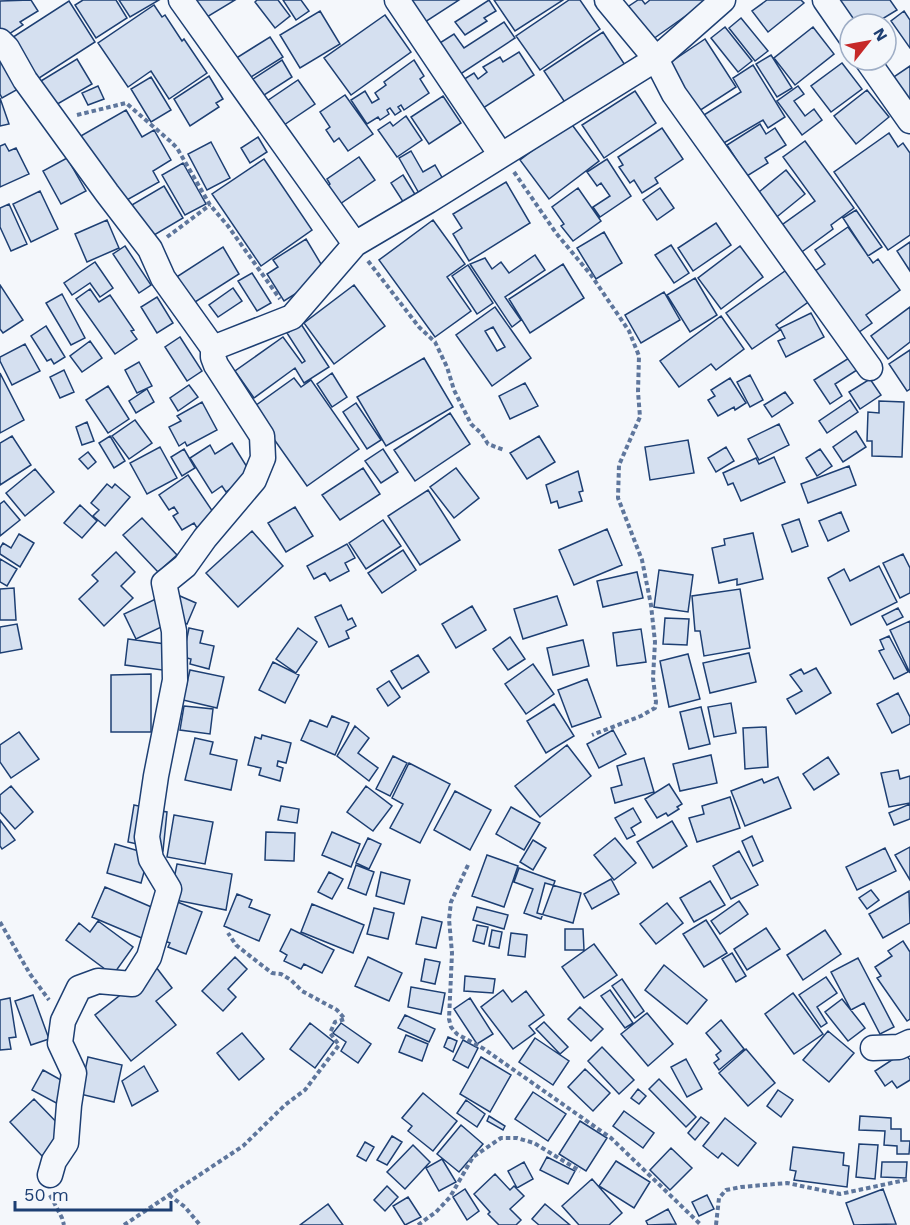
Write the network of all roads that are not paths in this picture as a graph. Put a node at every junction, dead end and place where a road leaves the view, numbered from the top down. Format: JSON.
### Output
{"nodes":[{"id":1,"x":181,"y":0,"type":"edge"},
{"id":2,"x":397,"y":0,"type":"edge"},
{"id":3,"x":606,"y":0,"type":"edge"},
{"id":4,"x":723,"y":0,"type":"edge"},
{"id":5,"x":825,"y":0,"type":"edge"},
{"id":6,"x":838,"y":19,"type":"edge"},
{"id":7,"x":0,"y":41,"type":"edge"},
{"id":8,"x":656,"y":59,"type":"junction"},
{"id":9,"x":875,"y":72,"type":"edge"},
{"id":10,"x":910,"y":121,"type":"edge"},
{"id":11,"x":501,"y":155,"type":"junction"},
{"id":12,"x":355,"y":244,"type":"junction"},
{"id":13,"x":213,"y":348,"type":"junction"},
{"id":14,"x":870,"y":368,"type":"dead end"},
{"id":15,"x":910,"y":1042,"type":"edge"},
{"id":16,"x":873,"y":1048,"type":"dead end"},
{"id":17,"x":50,"y":1175,"type":"road end"}],
"edges":[{"from":1,"to":12,"type":"street"},
{"from":2,"to":11,"type":"street"},
{"from":3,"to":8,"type":"street"},
{"from":4,"to":8,"type":"street"},
{"from":5,"to":6,"type":"street"},
{"from":7,"to":13,"type":"street"},
{"from":8,"to":11,"type":"street"},
{"from":8,"to":14,"type":"street"},
{"from":9,"to":10,"type":"street"},
{"from":11,"to":12,"type":"street"},
{"from":12,"to":13,"type":"street"},
{"from":13,"to":17,"type":"street"},
{"from":15,"to":16,"type":"street"}]}
